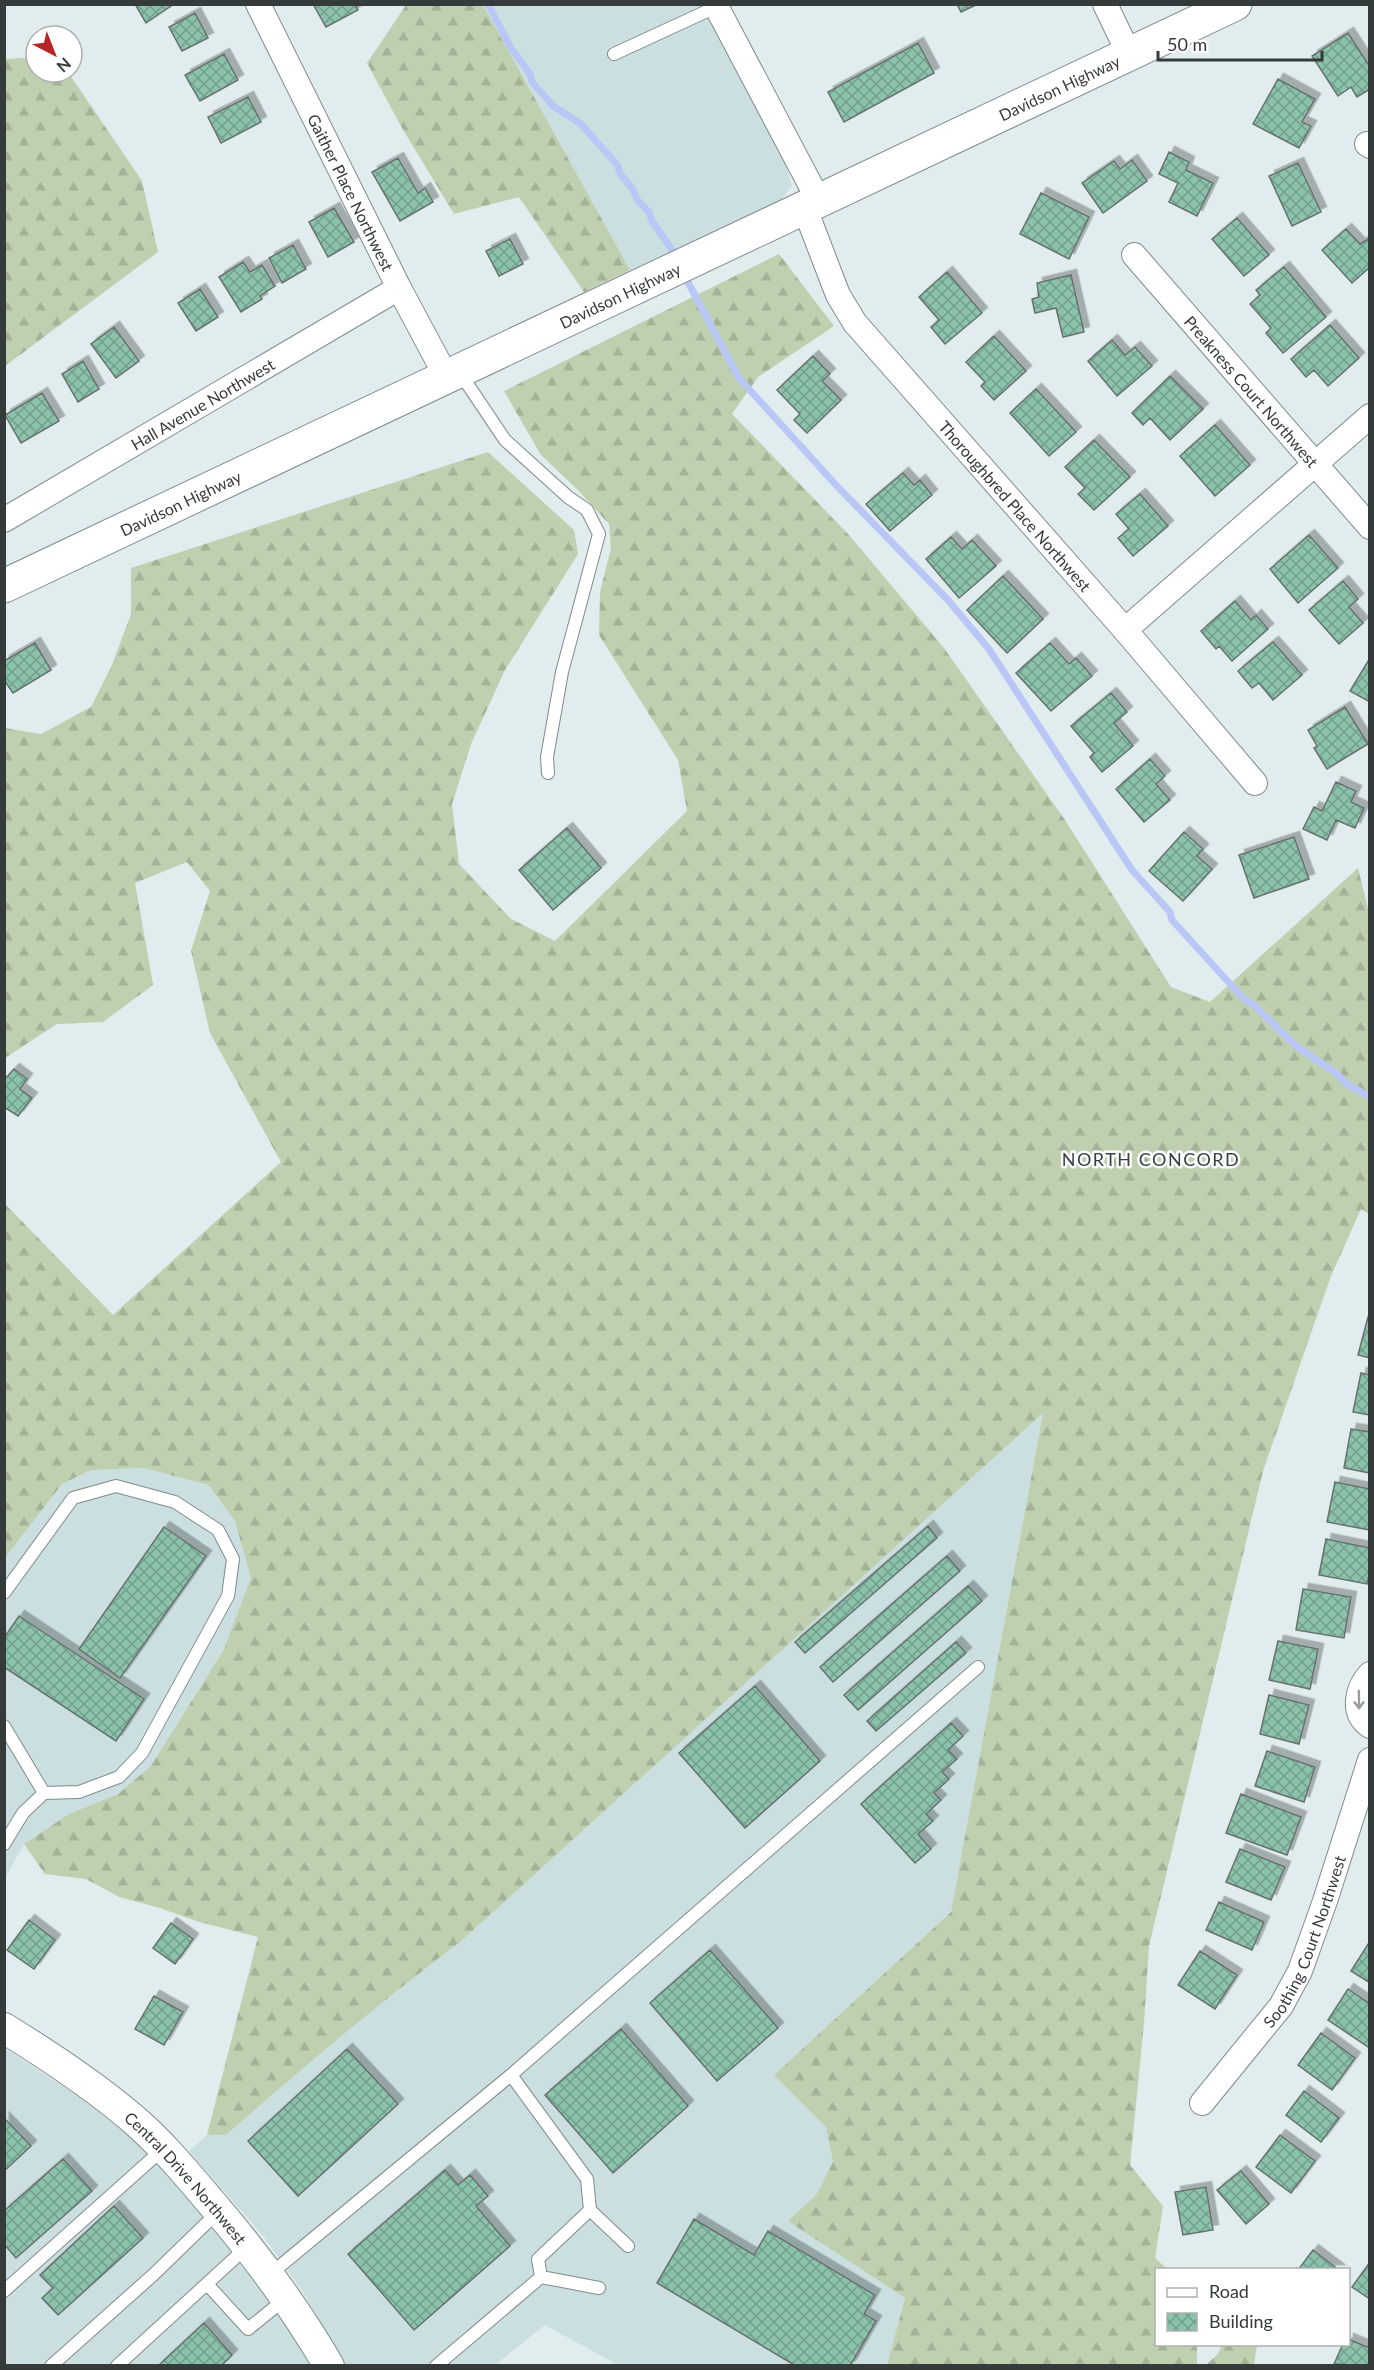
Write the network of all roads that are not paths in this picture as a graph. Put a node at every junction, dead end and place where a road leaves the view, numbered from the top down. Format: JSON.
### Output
{"nodes":[{"id":1,"x":258,"y":4,"type":"edge"},
{"id":2,"x":1105,"y":4,"type":"edge"},
{"id":3,"x":1235,"y":4,"type":"edge"},
{"id":4,"x":715,"y":6,"type":"edge"},
{"id":5,"x":614,"y":54,"type":"dead end"},
{"id":6,"x":1129,"y":54,"type":"junction"},
{"id":7,"x":812,"y":206,"type":"junction"},
{"id":8,"x":1134,"y":255,"type":"dead end"},
{"id":9,"x":399,"y":288,"type":"junction"},
{"id":10,"x":453,"y":375,"type":"junction"},
{"id":11,"x":1370,"y":416,"type":"edge"},
{"id":12,"x":1315,"y":464,"type":"junction"},
{"id":13,"x":4,"y":520,"type":"edge"},
{"id":14,"x":1370,"y":526,"type":"edge"},
{"id":15,"x":4,"y":586,"type":"edge"},
{"id":16,"x":1125,"y":630,"type":"junction"},
{"id":17,"x":548,"y":773,"type":"dead end"},
{"id":18,"x":1255,"y":783,"type":"dead end"},
{"id":19,"x":4,"y":1593,"type":"edge"},
{"id":20,"x":978,"y":1667,"type":"dead end"},
{"id":21,"x":1370,"y":1674,"type":"edge"},
{"id":22,"x":4,"y":1726,"type":"edge"},
{"id":23,"x":1370,"y":1726,"type":"edge"},
{"id":24,"x":1370,"y":1760,"type":"edge"},
{"id":25,"x":44,"y":1793,"type":"junction"},
{"id":26,"x":4,"y":1844,"type":"edge"},
{"id":27,"x":4,"y":2028,"type":"edge"},
{"id":28,"x":511,"y":2075,"type":"junction"},
{"id":29,"x":1202,"y":2103,"type":"dead end"},
{"id":30,"x":164,"y":2148,"type":"junction"},
{"id":31,"x":590,"y":2210,"type":"junction"},
{"id":32,"x":219,"y":2211,"type":"junction"},
{"id":33,"x":248,"y":2246,"type":"junction"},
{"id":34,"x":628,"y":2246,"type":"dead end"},
{"id":35,"x":541,"y":2277,"type":"junction"},
{"id":36,"x":207,"y":2284,"type":"junction"},
{"id":37,"x":278,"y":2287,"type":"junction"},
{"id":38,"x":598,"y":2288,"type":"dead end"},
{"id":39,"x":4,"y":2290,"type":"edge"},
{"id":40,"x":51,"y":2366,"type":"edge"},
{"id":41,"x":117,"y":2366,"type":"edge"},
{"id":42,"x":329,"y":2366,"type":"edge"},
{"id":43,"x":436,"y":2366,"type":"edge"}],
"edges":[{"from":1,"to":9,"type":"street","name":"Gaither Place Northwest"},
{"from":2,"to":6,"type":"street"},
{"from":3,"to":6,"type":"main road","name":"Davidson Highway"},
{"from":4,"to":5,"type":"lane"},
{"from":4,"to":7,"type":"street","name":"Thoroughbred Place Northwest"},
{"from":6,"to":7,"type":"main road","name":"Davidson Highway"},
{"from":7,"to":10,"type":"main road","name":"Davidson Highway"},
{"from":7,"to":16,"type":"street","name":"Thoroughbred Place Northwest"},
{"from":8,"to":12,"type":"street","name":"Preakness Court Northwest"},
{"from":9,"to":10,"type":"street","name":"Gaither Place Northwest"},
{"from":9,"to":13,"type":"street","name":"Hall Avenue Northwest"},
{"from":10,"to":15,"type":"main road","name":"Davidson Highway"},
{"from":10,"to":17,"type":"lane"},
{"from":11,"to":12,"type":"street"},
{"from":12,"to":14,"type":"street","name":"Preakness Court Northwest"},
{"from":12,"to":16,"type":"street"},
{"from":16,"to":18,"type":"street","name":"Thoroughbred Place Northwest"},
{"from":19,"to":25,"type":"lane"},
{"from":20,"to":28,"type":"lane"},
{"from":21,"to":23,"type":"street","one_way":true},
{"from":22,"to":25,"type":"lane"},
{"from":24,"to":29,"type":"street","name":"Soothing Court Northwest"},
{"from":25,"to":26,"type":"lane"},
{"from":27,"to":30,"type":"street","name":"Central Drive Northwest"},
{"from":28,"to":31,"type":"lane"},
{"from":28,"to":37,"type":"lane"},
{"from":30,"to":32,"type":"street","name":"Central Drive Northwest"},
{"from":30,"to":39,"type":"lane"},
{"from":31,"to":34,"type":"lane"},
{"from":31,"to":35,"type":"lane"},
{"from":32,"to":33,"type":"street","name":"Central Drive Northwest"},
{"from":32,"to":40,"type":"lane"},
{"from":33,"to":36,"type":"lane"},
{"from":33,"to":37,"type":"street","name":"Central Drive Northwest"},
{"from":35,"to":38,"type":"lane"},
{"from":35,"to":43,"type":"lane"},
{"from":36,"to":37,"type":"lane"},
{"from":36,"to":41,"type":"lane"},
{"from":37,"to":42,"type":"street","name":"Central Drive Northwest"}]}
